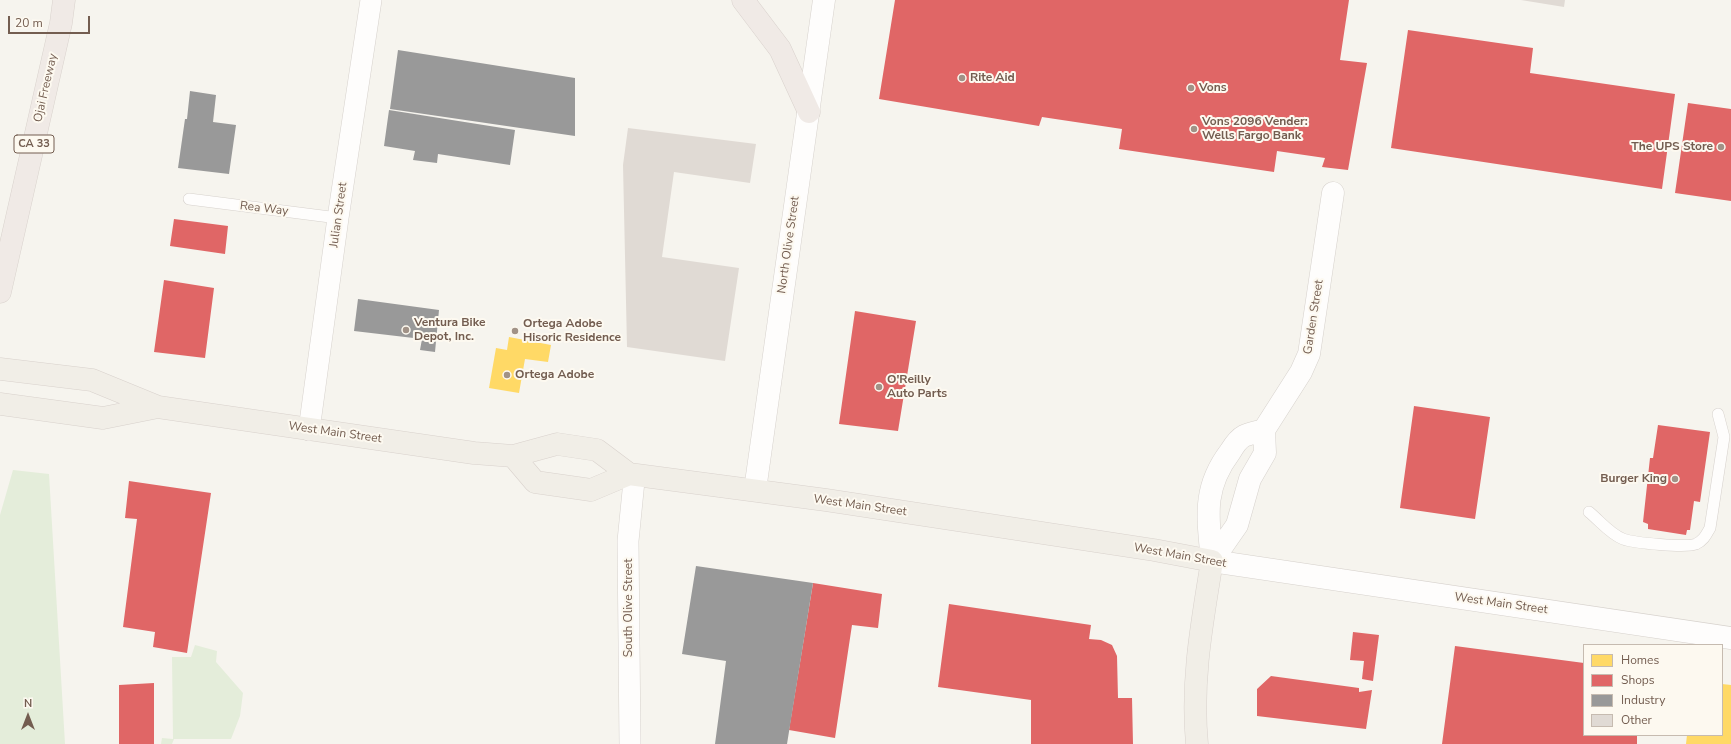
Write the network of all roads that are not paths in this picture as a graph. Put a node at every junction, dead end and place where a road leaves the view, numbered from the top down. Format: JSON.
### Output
{"nodes":[{"id":1,"x":64,"y":0,"type":"edge"},
{"id":2,"x":371,"y":0,"type":"edge"},
{"id":3,"x":743,"y":0,"type":"edge"},
{"id":4,"x":824,"y":0,"type":"edge"},
{"id":5,"x":809,"y":112,"type":"junction"},
{"id":6,"x":1333,"y":193,"type":"dead end"},
{"id":7,"x":189,"y":199,"type":"dead end"},
{"id":8,"x":338,"y":218,"type":"junction"},
{"id":9,"x":0,"y":290,"type":"edge"},
{"id":10,"x":0,"y":369,"type":"edge"},
{"id":11,"x":0,"y":404,"type":"edge"},
{"id":12,"x":158,"y":407,"type":"junction"},
{"id":13,"x":1718,"y":414,"type":"dead end"},
{"id":14,"x":309,"y":430,"type":"junction"},
{"id":15,"x":1264,"y":430,"type":"junction"},
{"id":16,"x":513,"y":456,"type":"junction"},
{"id":17,"x":629,"y":474,"type":"junction"},
{"id":18,"x":754,"y":490,"type":"junction"},
{"id":19,"x":1589,"y":512,"type":"dead end"},
{"id":20,"x":1212,"y":561,"type":"junction"},
{"id":21,"x":1731,"y":638,"type":"edge"},
{"id":22,"x":630,"y":744,"type":"edge"},
{"id":23,"x":1196,"y":744,"type":"edge"}],
"edges":[{"from":1,"to":9,"type":"highway","name":"Ojai Freeway","number":"CA 33"},
{"from":2,"to":8,"type":"street","name":"Julian Street"},
{"from":3,"to":5,"type":"highway"},
{"from":4,"to":5,"type":"main road","name":"North Olive Street"},
{"from":5,"to":18,"type":"main road","name":"North Olive Street"},
{"from":6,"to":15,"type":"main road","name":"Garden Street"},
{"from":7,"to":8,"type":"lane","name":"Rea Way"},
{"from":8,"to":14,"type":"street","name":"Julian Street"},
{"from":10,"to":12,"type":"main road","name":"West Main Street"},
{"from":11,"to":12,"type":"main road","name":"West Main Street"},
{"from":12,"to":14,"type":"main road","name":"West Main Street"},
{"from":13,"to":19,"type":"lane"},
{"from":14,"to":16,"type":"main road","name":"West Main Street"},
{"from":15,"to":20,"type":"main road"},
{"from":15,"to":20,"type":"main road"},
{"from":16,"to":17,"type":"main road","name":"West Main Street"},
{"from":16,"to":17,"type":"main road"},
{"from":17,"to":18,"type":"main road","name":"West Main Street"},
{"from":17,"to":22,"type":"street","name":"South Olive Street"},
{"from":18,"to":20,"type":"main road","name":"West Main Street"},
{"from":20,"to":21,"type":"main road","name":"West Main Street"},
{"from":20,"to":23,"type":"main road"}]}
